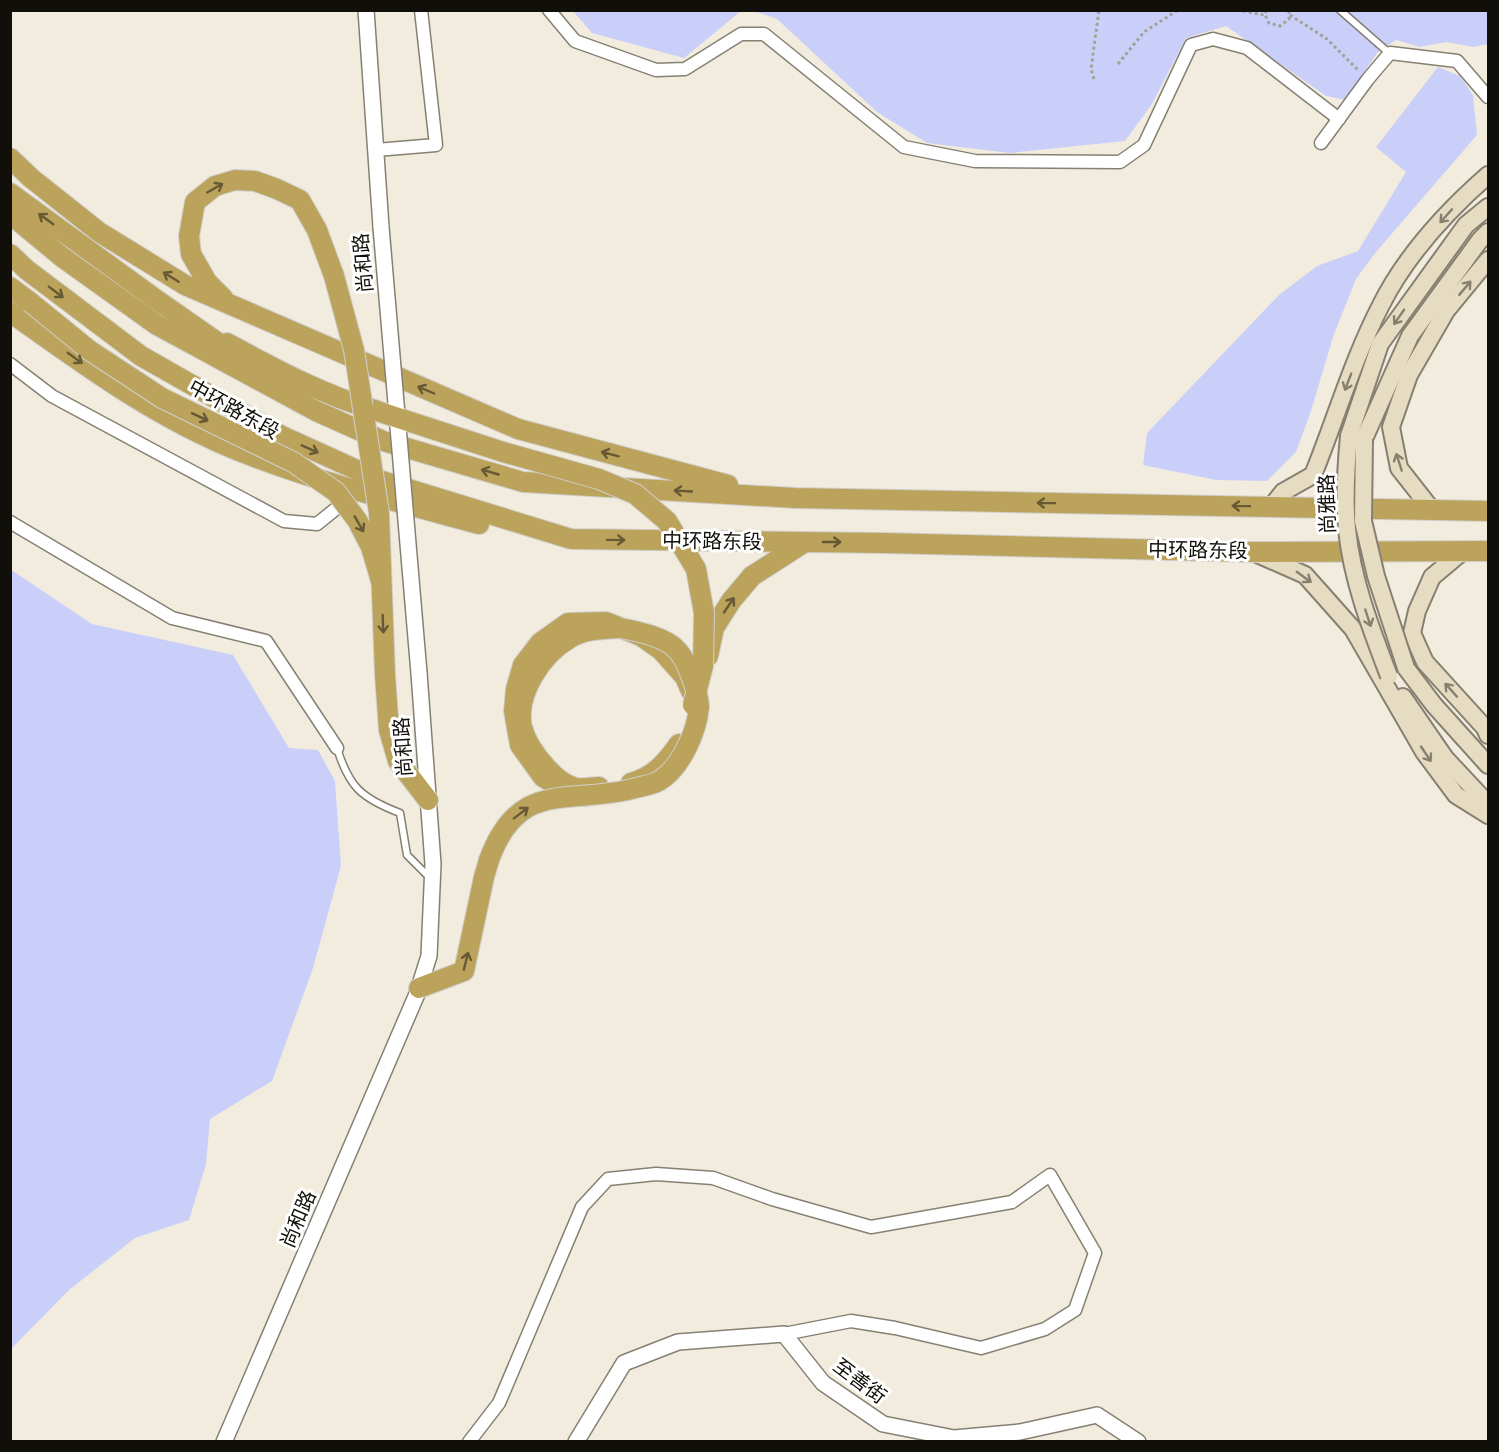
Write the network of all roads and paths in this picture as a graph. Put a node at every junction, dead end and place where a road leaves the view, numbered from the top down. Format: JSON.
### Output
{"nodes":[{"id":1,"x":366,"y":10,"type":"edge"},
{"id":2,"x":421,"y":10,"type":"edge"},
{"id":3,"x":549,"y":10,"type":"edge"},
{"id":4,"x":1099,"y":10,"type":"edge"},
{"id":5,"x":1178,"y":10,"type":"edge"},
{"id":6,"x":1237,"y":10,"type":"edge"},
{"id":7,"x":1266,"y":10,"type":"edge"},
{"id":8,"x":1340,"y":10,"type":"edge"},
{"id":9,"x":1290,"y":13,"type":"edge"},
{"id":10,"x":1265,"y":15,"type":"junction"},
{"id":11,"x":1390,"y":53,"type":"junction"},
{"id":12,"x":1118,"y":64,"type":"dead end"},
{"id":13,"x":1094,"y":79,"type":"dead end"},
{"id":14,"x":1368,"y":79,"type":"junction"},
{"id":15,"x":1488,"y":97,"type":"edge"},
{"id":16,"x":1339,"y":119,"type":"junction"},
{"id":17,"x":1321,"y":143,"type":"dead end"},
{"id":18,"x":376,"y":150,"type":"junction"},
{"id":19,"x":10,"y":158,"type":"edge"},
{"id":20,"x":1488,"y":175,"type":"edge"},
{"id":21,"x":10,"y":193,"type":"edge"},
{"id":22,"x":1488,"y":207,"type":"edge"},
{"id":23,"x":10,"y":214,"type":"edge"},
{"id":24,"x":1488,"y":232,"type":"edge"},
{"id":25,"x":10,"y":254,"type":"edge"},
{"id":26,"x":1488,"y":260,"type":"edge"},
{"id":27,"x":10,"y":287,"type":"edge"},
{"id":28,"x":231,"y":306,"type":"junction"},
{"id":29,"x":10,"y":312,"type":"edge"},
{"id":30,"x":191,"y":324,"type":"junction"},
{"id":31,"x":10,"y":364,"type":"edge"},
{"id":32,"x":316,"y":411,"type":"junction"},
{"id":33,"x":1356,"y":438,"type":"junction"},
{"id":34,"x":351,"y":489,"type":"junction"},
{"id":35,"x":768,"y":496,"type":"junction"},
{"id":36,"x":1271,"y":507,"type":"junction"},
{"id":37,"x":1432,"y":510,"type":"junction"},
{"id":38,"x":1488,"y":511,"type":"edge"},
{"id":39,"x":10,"y":522,"type":"edge"},
{"id":40,"x":571,"y":539,"type":"junction"},
{"id":41,"x":805,"y":542,"type":"junction"},
{"id":42,"x":1463,"y":551,"type":"junction"},
{"id":43,"x":1488,"y":551,"type":"edge"},
{"id":44,"x":1252,"y":552,"type":"junction"},
{"id":45,"x":381,"y":581,"type":"junction"},
{"id":46,"x":693,"y":705,"type":"junction"},
{"id":47,"x":1488,"y":735,"type":"edge"},
{"id":48,"x":337,"y":748,"type":"joint"},
{"id":49,"x":1488,"y":765,"type":"edge"},
{"id":50,"x":428,"y":800,"type":"junction"},
{"id":51,"x":1488,"y":804,"type":"edge"},
{"id":52,"x":1488,"y":815,"type":"edge"},
{"id":53,"x":432,"y":880,"type":"junction"},
{"id":54,"x":419,"y":988,"type":"junction"},
{"id":55,"x":784,"y":1334,"type":"junction"},
{"id":56,"x":224,"y":1442,"type":"edge"},
{"id":57,"x":469,"y":1442,"type":"edge"},
{"id":58,"x":576,"y":1442,"type":"edge"},
{"id":59,"x":1138,"y":1442,"type":"edge"}],
"edges":[{"from":1,"to":18,"type":"street","name":"尚和路"},
{"from":2,"to":18,"type":"street"},
{"from":3,"to":16,"type":"street"},
{"from":4,"to":13,"type":"path"},
{"from":5,"to":12,"type":"path"},
{"from":6,"to":10,"type":"path"},
{"from":7,"to":10,"type":"path"},
{"from":8,"to":11,"type":"lane"},
{"from":9,"to":10,"type":"path"},
{"from":9,"to":14,"type":"path"},
{"from":11,"to":14,"type":"street"},
{"from":11,"to":15,"type":"street"},
{"from":14,"to":16,"type":"street"},
{"from":16,"to":17,"type":"street"},
{"from":18,"to":50,"type":"street","name":"尚和路","bridge":true},
{"from":28,"to":19,"type":"highway","one_way":true},
{"from":20,"to":36,"type":"main road","one_way":true},
{"from":30,"to":21,"type":"highway","one_way":true},
{"from":22,"to":33,"type":"main road","name":"尚雅路","one_way":true},
{"from":23,"to":32,"type":"highway","name":"中环路东段"},
{"from":24,"to":33,"type":"main road","name":"尚雅路"},
{"from":25,"to":40,"type":"highway","name":"中环路东段","one_way":true},
{"from":37,"to":26,"type":"main road","one_way":true},
{"from":27,"to":45,"type":"highway","one_way":true,"bridge":true},
{"from":35,"to":28,"type":"highway","one_way":true},
{"from":28,"to":45,"type":"highway","one_way":true,"bridge":true},
{"from":29,"to":34,"type":"highway","one_way":true},
{"from":30,"to":32,"type":"highway"},
{"from":30,"to":46,"type":"highway","bridge":true},
{"from":31,"to":34,"type":"street"},
{"from":35,"to":32,"type":"highway","name":"中环路东段","one_way":true},
{"from":33,"to":49,"type":"main road","name":"尚雅路","bridge":true},
{"from":33,"to":51,"type":"main road","name":"尚雅路","one_way":true,"bridge":true},
{"from":34,"to":40,"type":"highway"},
{"from":36,"to":35,"type":"highway","name":"中环路东段","one_way":true},
{"from":36,"to":37,"type":"highway","name":"中环路东段"},
{"from":37,"to":38,"type":"highway","name":"中环路东段"},
{"from":39,"to":48,"type":"street"},
{"from":40,"to":41,"type":"highway","name":"中环路东段","one_way":true},
{"from":41,"to":44,"type":"highway","name":"中环路东段","one_way":true},
{"from":46,"to":41,"type":"highway","one_way":true,"bridge":true},
{"from":42,"to":43,"type":"highway","name":"中环路东段"},
{"from":42,"to":44,"type":"highway","name":"中环路东段"},
{"from":47,"to":42,"type":"main road","one_way":true},
{"from":44,"to":52,"type":"main road","one_way":true},
{"from":45,"to":50,"type":"highway","one_way":true,"bridge":true},
{"from":54,"to":46,"type":"highway","one_way":true,"bridge":true},
{"from":48,"to":53,"type":"lane"},
{"from":50,"to":53,"type":"street","name":"尚和路"},
{"from":53,"to":54,"type":"street","name":"尚和路"},
{"from":54,"to":56,"type":"street","name":"尚和路"},
{"from":55,"to":57,"type":"street"},
{"from":55,"to":58,"type":"street"},
{"from":55,"to":59,"type":"street","name":"至善街"}]}
